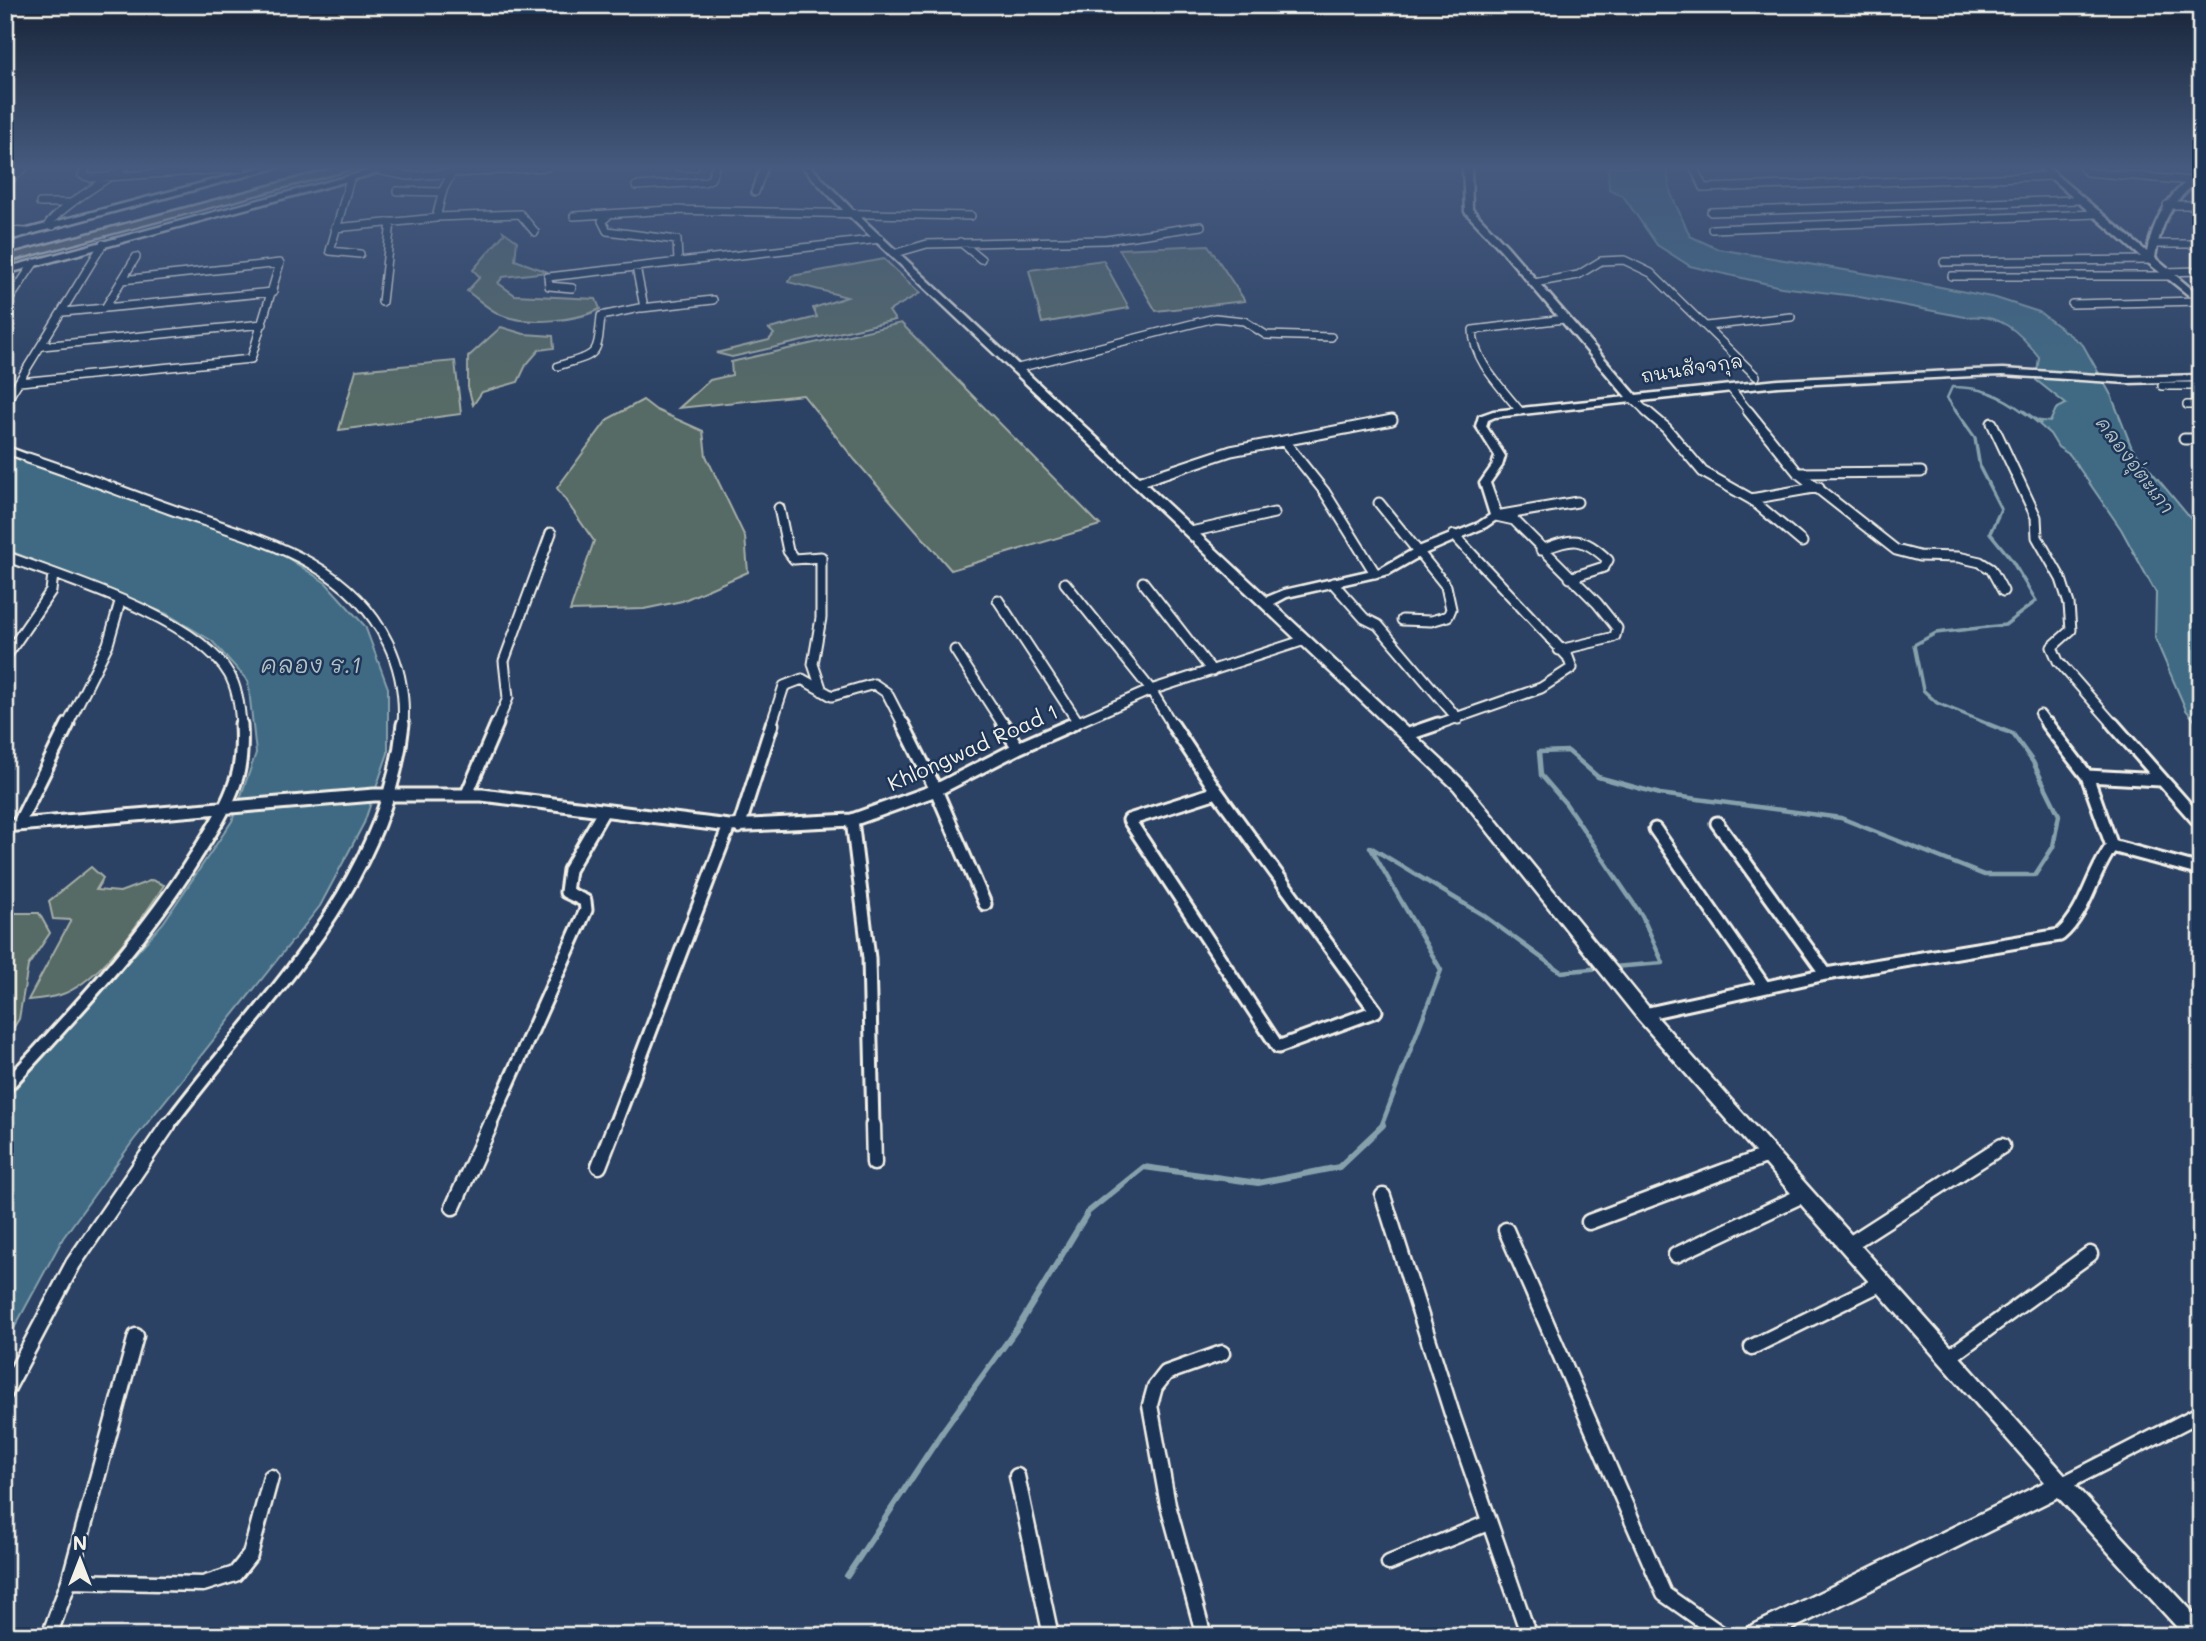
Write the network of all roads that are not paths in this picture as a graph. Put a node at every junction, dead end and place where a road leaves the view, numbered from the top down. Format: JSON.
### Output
{"nodes":[{"id":1,"x":58,"y":244,"type":"edge"},
{"id":2,"x":103,"y":244,"type":"joint"},
{"id":3,"x":332,"y":244,"type":"edge"},
{"id":4,"x":389,"y":244,"type":"edge"},
{"id":5,"x":678,"y":244,"type":"edge"},
{"id":6,"x":840,"y":244,"type":"edge"},
{"id":7,"x":885,"y":244,"type":"edge"},
{"id":8,"x":934,"y":244,"type":"edge"},
{"id":9,"x":962,"y":244,"type":"edge"},
{"id":10,"x":1498,"y":244,"type":"edge"},
{"id":11,"x":2131,"y":244,"type":"edge"},
{"id":12,"x":2152,"y":244,"type":"joint"},
{"id":13,"x":2201,"y":244,"type":"edge"},
{"id":14,"x":896,"y":253,"type":"junction"},
{"id":15,"x":360,"y":254,"type":"dead end"},
{"id":16,"x":136,"y":257,"type":"dead end"},
{"id":17,"x":5,"y":259,"type":"edge"},
{"id":18,"x":981,"y":259,"type":"dead end"},
{"id":19,"x":614,"y":260,"type":"dead end"},
{"id":20,"x":2150,"y":260,"type":"junction"},
{"id":21,"x":678,"y":262,"type":"junction"},
{"id":22,"x":1944,"y":262,"type":"dead end"},
{"id":23,"x":34,"y":263,"type":"junction"},
{"id":24,"x":555,"y":267,"type":"dead end"},
{"id":25,"x":635,"y":267,"type":"junction"},
{"id":26,"x":613,"y":269,"type":"junction"},
{"id":27,"x":5,"y":271,"type":"edge"},
{"id":28,"x":2201,"y":271,"type":"edge"},
{"id":29,"x":567,"y":274,"type":"junction"},
{"id":30,"x":2167,"y":274,"type":"junction"},
{"id":31,"x":1952,"y":276,"type":"dead end"},
{"id":32,"x":122,"y":280,"type":"junction"},
{"id":33,"x":1534,"y":283,"type":"junction"},
{"id":34,"x":572,"y":288,"type":"dead end"},
{"id":35,"x":273,"y":292,"type":"junction"},
{"id":36,"x":713,"y":300,"type":"dead end"},
{"id":37,"x":2200,"y":301,"type":"edge"},
{"id":38,"x":382,"y":302,"type":"dead end"},
{"id":39,"x":2072,"y":304,"type":"dead end"},
{"id":40,"x":5,"y":306,"type":"edge"},
{"id":41,"x":105,"y":308,"type":"junction"},
{"id":42,"x":642,"y":308,"type":"junction"},
{"id":43,"x":63,"y":312,"type":"junction"},
{"id":44,"x":1791,"y":317,"type":"dead end"},
{"id":45,"x":1564,"y":319,"type":"junction"},
{"id":46,"x":263,"y":324,"type":"junction"},
{"id":47,"x":1706,"y":326,"type":"junction"},
{"id":48,"x":1331,"y":337,"type":"dead end"},
{"id":49,"x":42,"y":346,"type":"junction"},
{"id":50,"x":558,"y":366,"type":"dead end"},
{"id":51,"x":1018,"y":368,"type":"junction"},
{"id":52,"x":2001,"y":368,"type":"junction"},
{"id":53,"x":2201,"y":371,"type":"edge"},
{"id":54,"x":1756,"y":376,"type":"junction"},
{"id":55,"x":2201,"y":379,"type":"edge"},
{"id":56,"x":20,"y":382,"type":"junction"},
{"id":57,"x":2162,"y":386,"type":"dead end"},
{"id":58,"x":2201,"y":386,"type":"edge"},
{"id":59,"x":1731,"y":388,"type":"junction"},
{"id":60,"x":1634,"y":400,"type":"junction"},
{"id":61,"x":5,"y":404,"type":"edge"},
{"id":62,"x":2187,"y":405,"type":"dead end"},
{"id":63,"x":2201,"y":405,"type":"edge"},
{"id":64,"x":1520,"y":411,"type":"junction"},
{"id":65,"x":1392,"y":420,"type":"dead end"},
{"id":66,"x":1992,"y":423,"type":"dead end"},
{"id":67,"x":2184,"y":439,"type":"dead end"},
{"id":68,"x":2201,"y":439,"type":"edge"},
{"id":69,"x":1284,"y":441,"type":"junction"},
{"id":70,"x":5,"y":449,"type":"edge"},
{"id":71,"x":29,"y":458,"type":"joint"},
{"id":72,"x":1921,"y":472,"type":"dead end"},
{"id":73,"x":1798,"y":473,"type":"junction"},
{"id":74,"x":1138,"y":482,"type":"junction"},
{"id":75,"x":1819,"y":486,"type":"junction"},
{"id":76,"x":1751,"y":499,"type":"junction"},
{"id":77,"x":1577,"y":502,"type":"dead end"},
{"id":78,"x":1379,"y":503,"type":"dead end"},
{"id":79,"x":779,"y":508,"type":"dead end"},
{"id":80,"x":1274,"y":513,"type":"dead end"},
{"id":81,"x":1496,"y":516,"type":"junction"},
{"id":82,"x":1191,"y":532,"type":"junction"},
{"id":83,"x":551,"y":533,"type":"dead end"},
{"id":84,"x":1454,"y":535,"type":"junction"},
{"id":85,"x":1802,"y":542,"type":"dead end"},
{"id":86,"x":1541,"y":550,"type":"junction"},
{"id":87,"x":1420,"y":551,"type":"junction"},
{"id":88,"x":5,"y":556,"type":"edge"},
{"id":89,"x":1375,"y":573,"type":"junction"},
{"id":90,"x":53,"y":575,"type":"junction"},
{"id":91,"x":1570,"y":578,"type":"junction"},
{"id":92,"x":1143,"y":582,"type":"dead end"},
{"id":93,"x":1065,"y":583,"type":"dead end"},
{"id":94,"x":1333,"y":583,"type":"junction"},
{"id":95,"x":2003,"y":591,"type":"dead end"},
{"id":96,"x":998,"y":600,"type":"dead end"},
{"id":97,"x":120,"y":602,"type":"junction"},
{"id":98,"x":1265,"y":603,"type":"junction"},
{"id":99,"x":1402,"y":621,"type":"dead end"},
{"id":100,"x":1306,"y":640,"type":"junction"},
{"id":101,"x":955,"y":650,"type":"dead end"},
{"id":102,"x":1559,"y":650,"type":"junction"},
{"id":103,"x":5,"y":658,"type":"edge"},
{"id":104,"x":1212,"y":671,"type":"junction"},
{"id":105,"x":1152,"y":690,"type":"junction"},
{"id":106,"x":822,"y":691,"type":"junction"},
{"id":107,"x":2040,"y":715,"type":"dead end"},
{"id":108,"x":1458,"y":719,"type":"junction"},
{"id":109,"x":1078,"y":722,"type":"junction"},
{"id":110,"x":1406,"y":735,"type":"junction"},
{"id":111,"x":1018,"y":748,"type":"junction"},
{"id":112,"x":2087,"y":776,"type":"junction"},
{"id":113,"x":2160,"y":780,"type":"junction"},
{"id":114,"x":936,"y":790,"type":"junction"},
{"id":115,"x":1217,"y":792,"type":"junction"},
{"id":116,"x":391,"y":794,"type":"junction"},
{"id":117,"x":467,"y":794,"type":"junction"},
{"id":118,"x":224,"y":808,"type":"junction"},
{"id":119,"x":603,"y":813,"type":"junction"},
{"id":120,"x":852,"y":820,"type":"junction"},
{"id":121,"x":1717,"y":823,"type":"dead end"},
{"id":122,"x":2201,"y":824,"type":"edge"},
{"id":123,"x":18,"y":825,"type":"junction"},
{"id":124,"x":5,"y":826,"type":"edge"},
{"id":125,"x":734,"y":827,"type":"junction"},
{"id":126,"x":1655,"y":829,"type":"dead end"},
{"id":127,"x":2112,"y":846,"type":"junction"},
{"id":128,"x":2201,"y":870,"type":"edge"},
{"id":129,"x":985,"y":904,"type":"dead end"},
{"id":130,"x":1826,"y":974,"type":"junction"},
{"id":131,"x":1765,"y":986,"type":"junction"},
{"id":132,"x":1644,"y":1014,"type":"junction"},
{"id":133,"x":5,"y":1088,"type":"edge"},
{"id":134,"x":2002,"y":1146,"type":"dead end"},
{"id":135,"x":1768,"y":1155,"type":"junction"},
{"id":136,"x":874,"y":1163,"type":"dead end"},
{"id":137,"x":599,"y":1166,"type":"dead end"},
{"id":138,"x":1803,"y":1195,"type":"junction"},
{"id":139,"x":1383,"y":1196,"type":"dead end"},
{"id":140,"x":453,"y":1207,"type":"dead end"},
{"id":141,"x":1589,"y":1222,"type":"dead end"},
{"id":142,"x":1506,"y":1230,"type":"dead end"},
{"id":143,"x":1848,"y":1245,"type":"junction"},
{"id":144,"x":2090,"y":1254,"type":"dead end"},
{"id":145,"x":1676,"y":1255,"type":"dead end"},
{"id":146,"x":1882,"y":1283,"type":"junction"},
{"id":147,"x":136,"y":1336,"type":"dead end"},
{"id":148,"x":1752,"y":1347,"type":"dead end"},
{"id":149,"x":1222,"y":1353,"type":"dead end"},
{"id":150,"x":1949,"y":1357,"type":"junction"},
{"id":151,"x":5,"y":1393,"type":"edge"},
{"id":152,"x":2201,"y":1413,"type":"edge"},
{"id":153,"x":1017,"y":1476,"type":"dead end"},
{"id":154,"x":271,"y":1477,"type":"dead end"},
{"id":155,"x":2061,"y":1485,"type":"junction"},
{"id":156,"x":1488,"y":1523,"type":"junction"},
{"id":157,"x":1389,"y":1563,"type":"dead end"},
{"id":158,"x":69,"y":1581,"type":"junction"},
{"id":159,"x":49,"y":1636,"type":"edge"},
{"id":160,"x":1051,"y":1636,"type":"edge"},
{"id":161,"x":1204,"y":1636,"type":"edge"},
{"id":162,"x":1530,"y":1636,"type":"edge"},
{"id":163,"x":1724,"y":1636,"type":"edge"},
{"id":164,"x":1755,"y":1636,"type":"edge"},
{"id":165,"x":2200,"y":1636,"type":"edge"}],
"edges":[{"from":1,"to":17,"type":"main road"},
{"from":2,"to":23,"type":"main road"},
{"from":2,"to":43,"type":"street"},
{"from":3,"to":15,"type":"street"},
{"from":4,"to":38,"type":"street"},
{"from":5,"to":21,"type":"street"},
{"from":6,"to":21,"type":"street"},
{"from":7,"to":14,"type":"street"},
{"from":8,"to":14,"type":"street"},
{"from":9,"to":18,"type":"street"},
{"from":10,"to":33,"type":"street"},
{"from":11,"to":20,"type":"street"},
{"from":12,"to":13,"type":"street"},
{"from":12,"to":20,"type":"street"},
{"from":14,"to":51,"type":"street"},
{"from":16,"to":32,"type":"street"},
{"from":19,"to":26,"type":"street"},
{"from":20,"to":22,"type":"street"},
{"from":20,"to":30,"type":"street"},
{"from":21,"to":25,"type":"street"},
{"from":23,"to":27,"type":"main road"},
{"from":23,"to":40,"type":"street"},
{"from":24,"to":29,"type":"street"},
{"from":25,"to":26,"type":"street"},
{"from":25,"to":42,"type":"street"},
{"from":26,"to":29,"type":"street"},
{"from":28,"to":30,"type":"street"},
{"from":29,"to":34,"type":"street"},
{"from":30,"to":31,"type":"street"},
{"from":30,"to":37,"type":"street"},
{"from":32,"to":35,"type":"street"},
{"from":32,"to":41,"type":"street"},
{"from":33,"to":45,"type":"street"},
{"from":33,"to":47,"type":"street"},
{"from":35,"to":41,"type":"street"},
{"from":35,"to":46,"type":"street"},
{"from":36,"to":42,"type":"street"},
{"from":37,"to":39,"type":"street"},
{"from":41,"to":43,"type":"street"},
{"from":42,"to":50,"type":"street"},
{"from":43,"to":49,"type":"street"},
{"from":44,"to":47,"type":"street"},
{"from":45,"to":60,"type":"street"},
{"from":45,"to":64,"type":"street"},
{"from":46,"to":49,"type":"street"},
{"from":46,"to":56,"type":"street"},
{"from":47,"to":54,"type":"street"},
{"from":48,"to":51,"type":"street"},
{"from":49,"to":56,"type":"street"},
{"from":51,"to":74,"type":"street"},
{"from":52,"to":53,"type":"street","name":"ถนนสัจจกุล"},
{"from":52,"to":54,"type":"street","name":"ถนนสัจจกุล"},
{"from":52,"to":55,"type":"street","name":"ถนนสัจจกุล"},
{"from":52,"to":59,"type":"street","name":"ถนนสัจจกุล"},
{"from":54,"to":60,"type":"street","name":"ถนนสัจจกุล"},
{"from":56,"to":61,"type":"street"},
{"from":57,"to":58,"type":"street"},
{"from":59,"to":60,"type":"street","name":"ถนนสัจจกุล"},
{"from":59,"to":73,"type":"street"},
{"from":60,"to":64,"type":"street"},
{"from":60,"to":76,"type":"street"},
{"from":62,"to":63,"type":"street"},
{"from":64,"to":81,"type":"street"},
{"from":65,"to":69,"type":"street"},
{"from":66,"to":113,"type":"street"},
{"from":67,"to":68,"type":"street"},
{"from":69,"to":74,"type":"street"},
{"from":69,"to":89,"type":"street"},
{"from":70,"to":71,"type":"street"},
{"from":71,"to":116,"type":"street"},
{"from":72,"to":73,"type":"street"},
{"from":73,"to":75,"type":"street"},
{"from":74,"to":82,"type":"street"},
{"from":75,"to":76,"type":"street"},
{"from":75,"to":95,"type":"street"},
{"from":76,"to":85,"type":"street"},
{"from":77,"to":81,"type":"street"},
{"from":78,"to":87,"type":"street"},
{"from":79,"to":106,"type":"street"},
{"from":80,"to":82,"type":"street"},
{"from":81,"to":84,"type":"street"},
{"from":81,"to":86,"type":"street"},
{"from":82,"to":98,"type":"street"},
{"from":83,"to":117,"type":"street"},
{"from":84,"to":87,"type":"street"},
{"from":84,"to":102,"type":"street"},
{"from":86,"to":91,"type":"street"},
{"from":86,"to":91,"type":"street"},
{"from":87,"to":89,"type":"street"},
{"from":87,"to":99,"type":"street"},
{"from":88,"to":90,"type":"street"},
{"from":89,"to":94,"type":"street"},
{"from":90,"to":97,"type":"street"},
{"from":90,"to":103,"type":"street"},
{"from":91,"to":102,"type":"street"},
{"from":92,"to":104,"type":"street"},
{"from":93,"to":105,"type":"street"},
{"from":94,"to":98,"type":"street"},
{"from":94,"to":108,"type":"street"},
{"from":96,"to":109,"type":"street"},
{"from":97,"to":118,"type":"street"},
{"from":97,"to":123,"type":"street"},
{"from":98,"to":100,"type":"street"},
{"from":100,"to":104,"type":"street","name":"Khlongwad Road 1"},
{"from":100,"to":110,"type":"street"},
{"from":101,"to":111,"type":"street"},
{"from":102,"to":108,"type":"street"},
{"from":104,"to":105,"type":"street","name":"Khlongwad Road 1"},
{"from":105,"to":109,"type":"street","name":"Khlongwad Road 1"},
{"from":105,"to":115,"type":"street"},
{"from":106,"to":114,"type":"street"},
{"from":106,"to":125,"type":"street"},
{"from":107,"to":112,"type":"street"},
{"from":108,"to":110,"type":"street"},
{"from":109,"to":111,"type":"street","name":"Khlongwad Road 1"},
{"from":110,"to":132,"type":"street"},
{"from":111,"to":114,"type":"street","name":"Khlongwad Road 1"},
{"from":112,"to":113,"type":"street"},
{"from":112,"to":127,"type":"street"},
{"from":113,"to":122,"type":"street"},
{"from":114,"to":120,"type":"street","name":"Khlongwad Road 1"},
{"from":114,"to":129,"type":"street"},
{"from":115,"to":115,"type":"street"},
{"from":116,"to":117,"type":"street","name":"Khlongwad Road 1"},
{"from":116,"to":118,"type":"street","name":"Khlongwad Road 1"},
{"from":116,"to":151,"type":"street"},
{"from":117,"to":119,"type":"street","name":"Khlongwad Road 1"},
{"from":118,"to":123,"type":"street","name":"Khlongwad Road 1"},
{"from":118,"to":133,"type":"street"},
{"from":119,"to":125,"type":"street","name":"Khlongwad Road 1"},
{"from":119,"to":140,"type":"street"},
{"from":120,"to":125,"type":"street","name":"Khlongwad Road 1"},
{"from":120,"to":136,"type":"street"},
{"from":121,"to":130,"type":"street"},
{"from":123,"to":124,"type":"street","name":"Khlongwad Road 1"},
{"from":125,"to":137,"type":"street"},
{"from":126,"to":131,"type":"street"},
{"from":127,"to":128,"type":"street"},
{"from":127,"to":130,"type":"street"},
{"from":130,"to":131,"type":"street"},
{"from":131,"to":132,"type":"street"},
{"from":132,"to":135,"type":"street"},
{"from":134,"to":143,"type":"street"},
{"from":135,"to":138,"type":"street"},
{"from":135,"to":141,"type":"street"},
{"from":138,"to":143,"type":"street"},
{"from":138,"to":145,"type":"street"},
{"from":139,"to":156,"type":"street"},
{"from":142,"to":163,"type":"street"},
{"from":143,"to":146,"type":"street"},
{"from":144,"to":150,"type":"street"},
{"from":146,"to":148,"type":"street"},
{"from":146,"to":150,"type":"street"},
{"from":147,"to":158,"type":"street"},
{"from":149,"to":161,"type":"street"},
{"from":150,"to":155,"type":"street"},
{"from":152,"to":155,"type":"street"},
{"from":153,"to":160,"type":"street"},
{"from":154,"to":158,"type":"street"},
{"from":155,"to":164,"type":"street"},
{"from":155,"to":165,"type":"street"},
{"from":156,"to":157,"type":"street"},
{"from":156,"to":162,"type":"street"},
{"from":158,"to":159,"type":"street"}]}
